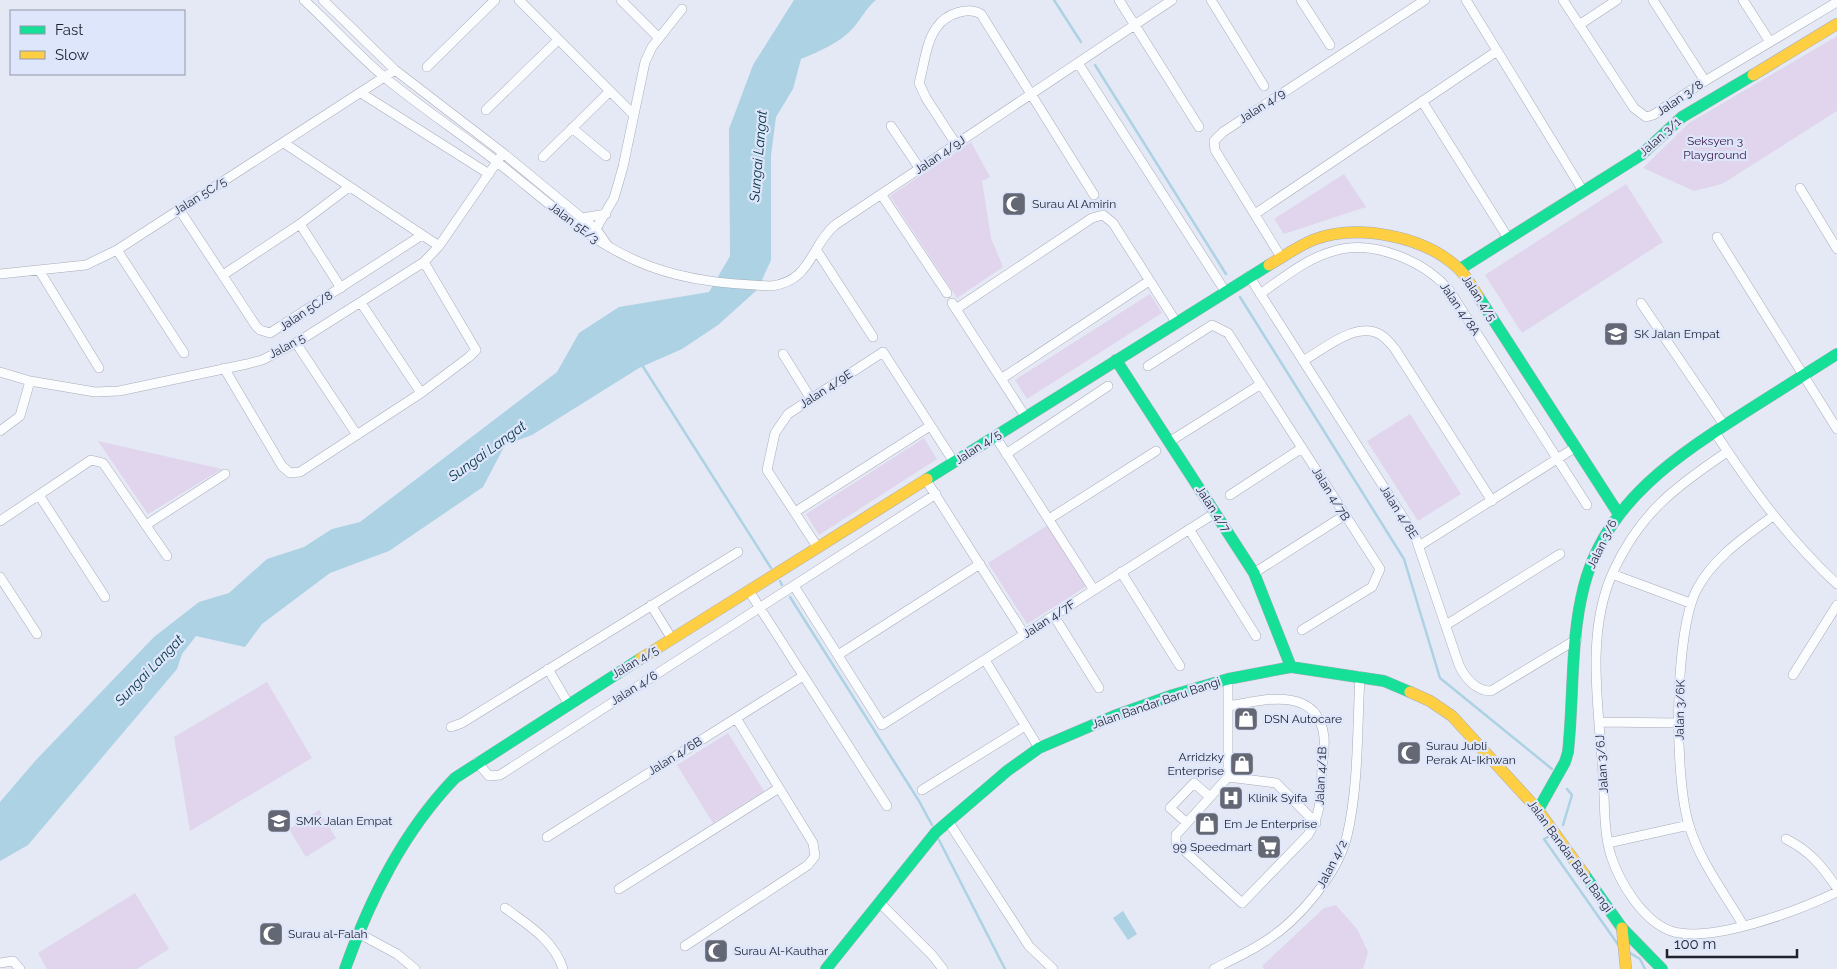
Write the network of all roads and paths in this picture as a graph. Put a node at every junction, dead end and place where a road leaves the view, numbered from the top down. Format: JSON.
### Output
{"nodes":[{"id":1,"x":304,"y":0,"type":"edge"},
{"id":2,"x":322,"y":0,"type":"edge"},
{"id":3,"x":495,"y":0,"type":"edge"},
{"id":4,"x":520,"y":0,"type":"edge"},
{"id":5,"x":621,"y":0,"type":"edge"},
{"id":6,"x":1119,"y":0,"type":"edge"},
{"id":7,"x":1172,"y":0,"type":"edge"},
{"id":8,"x":1211,"y":0,"type":"edge"},
{"id":9,"x":1301,"y":0,"type":"edge"},
{"id":10,"x":1425,"y":0,"type":"edge"},
{"id":11,"x":1466,"y":0,"type":"edge"},
{"id":12,"x":1563,"y":0,"type":"edge"},
{"id":13,"x":1617,"y":0,"type":"edge"},
{"id":14,"x":1653,"y":0,"type":"edge"},
{"id":15,"x":1743,"y":0,"type":"edge"},
{"id":16,"x":1837,"y":1,"type":"edge"},
{"id":17,"x":314,"y":9,"type":"junction"},
{"id":18,"x":682,"y":9,"type":"dead end"},
{"id":19,"x":1837,"y":24,"type":"edge"},
{"id":20,"x":1134,"y":25,"type":"junction"},
{"id":21,"x":1579,"y":25,"type":"junction"},
{"id":22,"x":659,"y":38,"type":"junction"},
{"id":23,"x":558,"y":40,"type":"junction"},
{"id":24,"x":1770,"y":42,"type":"junction"},
{"id":25,"x":1330,"y":45,"type":"dead end"},
{"id":26,"x":1497,"y":50,"type":"junction"},
{"id":27,"x":1074,"y":65,"type":"junction"},
{"id":28,"x":427,"y":67,"type":"dead end"},
{"id":29,"x":394,"y":70,"type":"junction"},
{"id":30,"x":384,"y":77,"type":"junction"},
{"id":31,"x":1705,"y":80,"type":"junction"},
{"id":32,"x":1264,"y":86,"type":"dead end"},
{"id":33,"x":609,"y":92,"type":"junction"},
{"id":34,"x":361,"y":93,"type":"junction"},
{"id":35,"x":1031,"y":94,"type":"junction"},
{"id":36,"x":1422,"y":101,"type":"junction"},
{"id":37,"x":486,"y":110,"type":"dead end"},
{"id":38,"x":634,"y":115,"type":"junction"},
{"id":39,"x":891,"y":126,"type":"dead end"},
{"id":40,"x":1199,"y":127,"type":"dead end"},
{"id":41,"x":572,"y":128,"type":"junction"},
{"id":42,"x":284,"y":143,"type":"junction"},
{"id":43,"x":956,"y":144,"type":"junction"},
{"id":44,"x":504,"y":153,"type":"junction"},
{"id":45,"x":606,"y":156,"type":"dead end"},
{"id":46,"x":543,"y":157,"type":"dead end"},
{"id":47,"x":497,"y":162,"type":"junction"},
{"id":48,"x":920,"y":169,"type":"junction"},
{"id":49,"x":489,"y":174,"type":"junction"},
{"id":50,"x":349,"y":187,"type":"junction"},
{"id":51,"x":1800,"y":188,"type":"dead end"},
{"id":52,"x":1583,"y":191,"type":"junction"},
{"id":53,"x":881,"y":194,"type":"junction"},
{"id":54,"x":1094,"y":195,"type":"dead end"},
{"id":55,"x":179,"y":209,"type":"junction"},
{"id":56,"x":1255,"y":214,"type":"junction"},
{"id":57,"x":604,"y":216,"type":"junction"},
{"id":58,"x":582,"y":218,"type":"junction"},
{"id":59,"x":300,"y":224,"type":"junction"},
{"id":60,"x":593,"y":233,"type":"junction"},
{"id":61,"x":422,"y":235,"type":"junction"},
{"id":62,"x":1717,"y":237,"type":"dead end"},
{"id":63,"x":1508,"y":238,"type":"junction"},
{"id":64,"x":603,"y":239,"type":"junction"},
{"id":65,"x":439,"y":246,"type":"junction"},
{"id":66,"x":1837,"y":249,"type":"edge"},
{"id":67,"x":117,"y":250,"type":"junction"},
{"id":68,"x":612,"y":250,"type":"junction"},
{"id":69,"x":817,"y":251,"type":"junction"},
{"id":70,"x":1281,"y":257,"type":"junction"},
{"id":71,"x":424,"y":262,"type":"junction"},
{"id":72,"x":1460,"y":269,"type":"junction"},
{"id":73,"x":39,"y":270,"type":"junction"},
{"id":74,"x":0,"y":274,"type":"edge"},
{"id":75,"x":222,"y":275,"type":"junction"},
{"id":76,"x":1249,"y":276,"type":"junction"},
{"id":77,"x":1149,"y":281,"type":"junction"},
{"id":78,"x":341,"y":288,"type":"junction"},
{"id":79,"x":1225,"y":291,"type":"junction"},
{"id":80,"x":947,"y":293,"type":"dead end"},
{"id":81,"x":1260,"y":294,"type":"junction"},
{"id":82,"x":361,"y":303,"type":"junction"},
{"id":83,"x":1641,"y":303,"type":"dead end"},
{"id":84,"x":1176,"y":322,"type":"junction"},
{"id":85,"x":874,"y":337,"type":"dead end"},
{"id":86,"x":296,"y":343,"type":"junction"},
{"id":87,"x":184,"y":353,"type":"dead end"},
{"id":88,"x":783,"y":354,"type":"dead end"},
{"id":89,"x":1837,"y":354,"type":"edge"},
{"id":90,"x":1116,"y":360,"type":"junction"},
{"id":91,"x":1303,"y":361,"type":"junction"},
{"id":92,"x":1148,"y":366,"type":"dead end"},
{"id":93,"x":99,"y":368,"type":"dead end"},
{"id":94,"x":224,"y":368,"type":"junction"},
{"id":95,"x":0,"y":372,"type":"edge"},
{"id":96,"x":1802,"y":376,"type":"junction"},
{"id":97,"x":1001,"y":379,"type":"junction"},
{"id":98,"x":30,"y":381,"type":"junction"},
{"id":99,"x":1261,"y":384,"type":"junction"},
{"id":100,"x":1108,"y":386,"type":"dead end"},
{"id":101,"x":421,"y":393,"type":"junction"},
{"id":102,"x":812,"y":399,"type":"junction"},
{"id":103,"x":1025,"y":416,"type":"junction"},
{"id":104,"x":930,"y":426,"type":"junction"},
{"id":105,"x":1719,"y":428,"type":"junction"},
{"id":106,"x":1837,"y":429,"type":"edge"},
{"id":107,"x":0,"y":432,"type":"edge"},
{"id":108,"x":357,"y":435,"type":"junction"},
{"id":109,"x":995,"y":436,"type":"junction"},
{"id":110,"x":1169,"y":442,"type":"junction"},
{"id":111,"x":1576,"y":447,"type":"junction"},
{"id":112,"x":1302,"y":448,"type":"junction"},
{"id":113,"x":1156,"y":450,"type":"dead end"},
{"id":114,"x":1728,"y":452,"type":"junction"},
{"id":115,"x":1006,"y":454,"type":"junction"},
{"id":116,"x":1558,"y":459,"type":"junction"},
{"id":117,"x":954,"y":462,"type":"junction"},
{"id":118,"x":225,"y":474,"type":"dead end"},
{"id":119,"x":926,"y":480,"type":"junction"},
{"id":120,"x":936,"y":494,"type":"junction"},
{"id":121,"x":39,"y":495,"type":"junction"},
{"id":122,"x":1230,"y":495,"type":"dead end"},
{"id":123,"x":1492,"y":501,"type":"junction"},
{"id":124,"x":1587,"y":505,"type":"dead end"},
{"id":125,"x":796,"y":512,"type":"junction"},
{"id":126,"x":1215,"y":513,"type":"junction"},
{"id":127,"x":1618,"y":513,"type":"junction"},
{"id":128,"x":1345,"y":515,"type":"junction"},
{"id":129,"x":1773,"y":516,"type":"junction"},
{"id":130,"x":1049,"y":519,"type":"junction"},
{"id":131,"x":0,"y":521,"type":"edge"},
{"id":132,"x":146,"y":525,"type":"junction"},
{"id":133,"x":1189,"y":529,"type":"junction"},
{"id":134,"x":1419,"y":546,"type":"junction"},
{"id":135,"x":818,"y":548,"type":"junction"},
{"id":136,"x":738,"y":552,"type":"dead end"},
{"id":137,"x":1560,"y":554,"type":"dead end"},
{"id":138,"x":167,"y":556,"type":"dead end"},
{"id":139,"x":980,"y":564,"type":"junction"},
{"id":140,"x":1122,"y":572,"type":"junction"},
{"id":141,"x":1254,"y":573,"type":"junction"},
{"id":142,"x":1612,"y":574,"type":"junction"},
{"id":143,"x":0,"y":577,"type":"edge"},
{"id":144,"x":1837,"y":584,"type":"edge"},
{"id":145,"x":794,"y":586,"type":"junction"},
{"id":146,"x":1094,"y":590,"type":"junction"},
{"id":147,"x":749,"y":591,"type":"junction"},
{"id":148,"x":106,"y":597,"type":"dead end"},
{"id":149,"x":1690,"y":603,"type":"junction"},
{"id":150,"x":650,"y":605,"type":"junction"},
{"id":151,"x":1837,"y":605,"type":"edge"},
{"id":152,"x":760,"y":608,"type":"junction"},
{"id":153,"x":1054,"y":616,"type":"junction"},
{"id":154,"x":1446,"y":625,"type":"junction"},
{"id":155,"x":1302,"y":630,"type":"dead end"},
{"id":156,"x":37,"y":634,"type":"dead end"},
{"id":157,"x":1024,"y":634,"type":"junction"},
{"id":158,"x":1256,"y":636,"type":"dead end"},
{"id":159,"x":672,"y":639,"type":"junction"},
{"id":160,"x":1576,"y":639,"type":"junction"},
{"id":161,"x":838,"y":655,"type":"junction"},
{"id":162,"x":985,"y":660,"type":"junction"},
{"id":163,"x":1180,"y":666,"type":"dead end"},
{"id":164,"x":1291,"y":667,"type":"junction"},
{"id":165,"x":548,"y":669,"type":"junction"},
{"id":166,"x":1793,"y":675,"type":"dead end"},
{"id":167,"x":803,"y":676,"type":"junction"},
{"id":168,"x":1360,"y":676,"type":"junction"},
{"id":169,"x":1228,"y":679,"type":"junction"},
{"id":170,"x":1099,"y":688,"type":"dead end"},
{"id":171,"x":568,"y":702,"type":"junction"},
{"id":172,"x":1229,"y":706,"type":"junction"},
{"id":173,"x":736,"y":718,"type":"junction"},
{"id":174,"x":1600,"y":722,"type":"junction"},
{"id":175,"x":1679,"y":723,"type":"junction"},
{"id":176,"x":451,"y":726,"type":"dead end"},
{"id":177,"x":1025,"y":726,"type":"junction"},
{"id":178,"x":1039,"y":748,"type":"junction"},
{"id":179,"x":477,"y":762,"type":"junction"},
{"id":180,"x":1228,"y":777,"type":"junction"},
{"id":181,"x":779,"y":788,"type":"junction"},
{"id":182,"x":922,"y":790,"type":"dead end"},
{"id":183,"x":1210,"y":797,"type":"junction"},
{"id":184,"x":887,"y":806,"type":"dead end"},
{"id":185,"x":1538,"y":810,"type":"junction"},
{"id":186,"x":948,"y":821,"type":"junction"},
{"id":187,"x":1187,"y":823,"type":"junction"},
{"id":188,"x":1316,"y":823,"type":"junction"},
{"id":189,"x":1689,"y":825,"type":"junction"},
{"id":190,"x":547,"y":837,"type":"dead end"},
{"id":191,"x":1786,"y":839,"type":"dead end"},
{"id":192,"x":1608,"y":843,"type":"junction"},
{"id":193,"x":1837,"y":888,"type":"edge"},
{"id":194,"x":620,"y":889,"type":"dead end"},
{"id":195,"x":1837,"y":892,"type":"edge"},
{"id":196,"x":879,"y":902,"type":"junction"},
{"id":197,"x":505,"y":908,"type":"dead end"},
{"id":198,"x":1743,"y":925,"type":"junction"},
{"id":199,"x":1622,"y":928,"type":"junction"},
{"id":200,"x":358,"y":933,"type":"junction"},
{"id":201,"x":685,"y":946,"type":"dead end"},
{"id":202,"x":0,"y":963,"type":"edge"},
{"id":203,"x":18,"y":966,"type":"edge"},
{"id":204,"x":345,"y":969,"type":"edge"},
{"id":205,"x":415,"y":969,"type":"edge"},
{"id":206,"x":563,"y":969,"type":"edge"},
{"id":207,"x":826,"y":969,"type":"edge"},
{"id":208,"x":943,"y":969,"type":"edge"},
{"id":209,"x":1053,"y":969,"type":"edge"},
{"id":210,"x":1214,"y":969,"type":"edge"},
{"id":211,"x":1626,"y":969,"type":"edge"},
{"id":212,"x":1662,"y":969,"type":"edge"}],
"edges":[{"from":1,"to":17,"type":"street","name":"Jalan 5E/3"},
{"from":2,"to":17,"type":"street"},
{"from":2,"to":29,"type":"street","name":"Jalan 5E/3"},
{"from":3,"to":28,"type":"street"},
{"from":4,"to":23,"type":"street"},
{"from":5,"to":22,"type":"street"},
{"from":6,"to":20,"type":"street"},
{"from":7,"to":20,"type":"street","name":"Jalan 4/9J"},
{"from":8,"to":32,"type":"street"},
{"from":9,"to":25,"type":"street"},
{"from":10,"to":56,"type":"street","name":"Jalan 4/9"},
{"from":11,"to":26,"type":"street"},
{"from":12,"to":21,"type":"street","name":"Jalan 3/8"},
{"from":13,"to":21,"type":"street"},
{"from":14,"to":31,"type":"street"},
{"from":15,"to":24,"type":"street"},
{"from":16,"to":24,"type":"street","name":"Jalan 3/8"},
{"from":17,"to":30,"type":"street","name":"Jalan 5E/3"},
{"from":18,"to":22,"type":"street"},
{"from":19,"to":52,"type":"street","name":"Jalan 3/1"},
{"from":20,"to":27,"type":"street","name":"Jalan 4/9J"},
{"from":20,"to":40,"type":"street"},
{"from":21,"to":31,"type":"street","name":"Jalan 3/8"},
{"from":22,"to":38,"type":"street"},
{"from":23,"to":33,"type":"street"},
{"from":23,"to":37,"type":"street"},
{"from":24,"to":31,"type":"street","name":"Jalan 3/8"},
{"from":26,"to":36,"type":"street"},
{"from":26,"to":52,"type":"street"},
{"from":27,"to":35,"type":"street","name":"Jalan 4/9J"},
{"from":27,"to":79,"type":"street"},
{"from":29,"to":30,"type":"street"},
{"from":29,"to":44,"type":"street","name":"Jalan 5E/3"},
{"from":30,"to":34,"type":"street","name":"Jalan 5C/5"},
{"from":30,"to":47,"type":"street","name":"Jalan 5E/3"},
{"from":33,"to":38,"type":"street"},
{"from":33,"to":41,"type":"street"},
{"from":34,"to":42,"type":"street","name":"Jalan 5C/5"},
{"from":34,"to":49,"type":"street"},
{"from":35,"to":43,"type":"street","name":"Jalan 4/9J"},
{"from":35,"to":43,"type":"street"},
{"from":35,"to":54,"type":"street"},
{"from":36,"to":56,"type":"street"},
{"from":36,"to":63,"type":"street"},
{"from":38,"to":57,"type":"street"},
{"from":39,"to":48,"type":"street"},
{"from":41,"to":45,"type":"street"},
{"from":41,"to":46,"type":"street"},
{"from":42,"to":50,"type":"street"},
{"from":42,"to":55,"type":"street","name":"Jalan 5C/5"},
{"from":43,"to":48,"type":"street","name":"Jalan 4/9J"},
{"from":44,"to":47,"type":"street","name":"Jalan 5"},
{"from":44,"to":58,"type":"street","name":"Jalan 5E/3"},
{"from":47,"to":49,"type":"street","name":"Jalan 5"},
{"from":47,"to":60,"type":"street","name":"Jalan 5E/3"},
{"from":48,"to":53,"type":"street","name":"Jalan 4/9J"},
{"from":49,"to":65,"type":"street","name":"Jalan 5"},
{"from":50,"to":59,"type":"street"},
{"from":50,"to":61,"type":"street"},
{"from":51,"to":66,"type":"street"},
{"from":52,"to":63,"type":"street","name":"Jalan 3/1"},
{"from":53,"to":69,"type":"street","name":"Jalan 4/9J"},
{"from":53,"to":80,"type":"street"},
{"from":55,"to":67,"type":"street","name":"Jalan 5C/5"},
{"from":55,"to":75,"type":"street","name":"Jalan 5C/8"},
{"from":56,"to":70,"type":"street","name":"Jalan 4/9"},
{"from":57,"to":58,"type":"street"},
{"from":57,"to":60,"type":"street"},
{"from":57,"to":64,"type":"street"},
{"from":58,"to":60,"type":"street","name":"Jalan 5E/3"},
{"from":59,"to":75,"type":"street"},
{"from":59,"to":78,"type":"street"},
{"from":60,"to":64,"type":"street","name":"Jalan 5E/3"},
{"from":60,"to":68,"type":"street","name":"Jalan 5E/3"},
{"from":61,"to":65,"type":"street"},
{"from":61,"to":78,"type":"street","name":"Jalan 5C/8"},
{"from":62,"to":96,"type":"street"},
{"from":63,"to":72,"type":"street","name":"Jalan 3/1"},
{"from":64,"to":68,"type":"street","name":"Jalan 5E/3"},
{"from":65,"to":71,"type":"street","name":"Jalan 5"},
{"from":67,"to":73,"type":"street","name":"Jalan 5C/5"},
{"from":67,"to":87,"type":"street"},
{"from":68,"to":69,"type":"street","name":"Jalan 4/9J"},
{"from":69,"to":85,"type":"street"},
{"from":70,"to":72,"type":"street","name":"Jalan 4/5"},
{"from":70,"to":76,"type":"street","name":"Jalan 4/5"},
{"from":71,"to":82,"type":"street","name":"Jalan 5"},
{"from":71,"to":101,"type":"street"},
{"from":72,"to":111,"type":"street","name":"Jalan 4/5"},
{"from":73,"to":74,"type":"street","name":"Jalan 5C/5"},
{"from":73,"to":93,"type":"street"},
{"from":75,"to":78,"type":"street","name":"Jalan 5C/8"},
{"from":76,"to":79,"type":"street","name":"Jalan 4/5"},
{"from":76,"to":81,"type":"street","name":"Jalan 4/8E"},
{"from":77,"to":84,"type":"street"},
{"from":77,"to":97,"type":"street"},
{"from":77,"to":97,"type":"street"},
{"from":79,"to":84,"type":"street","name":"Jalan 4/5"},
{"from":81,"to":91,"type":"street","name":"Jalan 4/8E"},
{"from":81,"to":116,"type":"street","name":"Jalan 4/8A"},
{"from":82,"to":86,"type":"street","name":"Jalan 5"},
{"from":82,"to":101,"type":"street"},
{"from":83,"to":105,"type":"street"},
{"from":84,"to":90,"type":"street","name":"Jalan 4/5"},
{"from":86,"to":94,"type":"street","name":"Jalan 5"},
{"from":86,"to":108,"type":"street"},
{"from":88,"to":102,"type":"street"},
{"from":89,"to":96,"type":"street","name":"Jalan 3/6"},
{"from":90,"to":103,"type":"street","name":"Jalan 4/5"},
{"from":90,"to":110,"type":"street","name":"Jalan 4/7"},
{"from":91,"to":123,"type":"street"},
{"from":91,"to":134,"type":"street","name":"Jalan 4/8E"},
{"from":92,"to":99,"type":"street","name":"Jalan 4/7B"},
{"from":94,"to":98,"type":"street","name":"Jalan 5"},
{"from":94,"to":108,"type":"street"},
{"from":95,"to":98,"type":"street","name":"Jalan 5"},
{"from":96,"to":105,"type":"street","name":"Jalan 3/6"},
{"from":96,"to":106,"type":"street"},
{"from":97,"to":103,"type":"street"},
{"from":98,"to":107,"type":"street"},
{"from":99,"to":110,"type":"street"},
{"from":99,"to":112,"type":"street","name":"Jalan 4/7B"},
{"from":100,"to":115,"type":"street"},
{"from":101,"to":108,"type":"street"},
{"from":102,"to":104,"type":"street","name":"Jalan 4/9E"},
{"from":102,"to":125,"type":"street","name":"Jalan 4/9E"},
{"from":103,"to":109,"type":"street","name":"Jalan 4/5"},
{"from":104,"to":117,"type":"street","name":"Jalan 4/9E"},
{"from":104,"to":125,"type":"street"},
{"from":105,"to":114,"type":"street"},
{"from":105,"to":127,"type":"street","name":"Jalan 3/6"},
{"from":109,"to":115,"type":"street"},
{"from":109,"to":117,"type":"street","name":"Jalan 4/5"},
{"from":110,"to":126,"type":"street","name":"Jalan 4/7"},
{"from":111,"to":116,"type":"street"},
{"from":111,"to":127,"type":"street","name":"Jalan 4/5"},
{"from":112,"to":122,"type":"street"},
{"from":112,"to":128,"type":"street","name":"Jalan 4/7B"},
{"from":113,"to":130,"type":"street"},
{"from":114,"to":129,"type":"street"},
{"from":114,"to":142,"type":"street","name":"Jalan 3/6J"},
{"from":115,"to":130,"type":"street"},
{"from":116,"to":123,"type":"street"},
{"from":116,"to":124,"type":"street","name":"Jalan 4/8A"},
{"from":117,"to":119,"type":"street","name":"Jalan 4/5"},
{"from":118,"to":132,"type":"street"},
{"from":119,"to":120,"type":"street"},
{"from":119,"to":135,"type":"street","name":"Jalan 4/5"},
{"from":120,"to":139,"type":"street"},
{"from":120,"to":145,"type":"street","name":"Jalan 4/6"},
{"from":121,"to":131,"type":"street"},
{"from":121,"to":132,"type":"street"},
{"from":121,"to":148,"type":"street"},
{"from":123,"to":134,"type":"street"},
{"from":125,"to":135,"type":"street","name":"Jalan 4/9E"},
{"from":126,"to":133,"type":"street","name":"Jalan 4/7F"},
{"from":126,"to":141,"type":"street","name":"Jalan 4/7"},
{"from":127,"to":160,"type":"street","name":"Jalan 3/6"},
{"from":128,"to":141,"type":"street"},
{"from":128,"to":155,"type":"street","name":"Jalan 4/7B"},
{"from":129,"to":144,"type":"street"},
{"from":129,"to":149,"type":"street","name":"Jalan 3/6K"},
{"from":130,"to":146,"type":"street"},
{"from":132,"to":138,"type":"street"},
{"from":133,"to":140,"type":"street","name":"Jalan 4/7F"},
{"from":133,"to":158,"type":"street"},
{"from":134,"to":154,"type":"street","name":"Jalan 4/8E"},
{"from":135,"to":147,"type":"street","name":"Jalan 4/5"},
{"from":136,"to":150,"type":"street"},
{"from":137,"to":154,"type":"street"},
{"from":139,"to":157,"type":"street"},
{"from":139,"to":161,"type":"street"},
{"from":140,"to":146,"type":"street","name":"Jalan 4/7F"},
{"from":140,"to":163,"type":"street"},
{"from":141,"to":164,"type":"street","name":"Jalan 4/7"},
{"from":142,"to":149,"type":"street"},
{"from":142,"to":174,"type":"street","name":"Jalan 3/6J"},
{"from":143,"to":156,"type":"street"},
{"from":145,"to":152,"type":"street","name":"Jalan 4/6"},
{"from":145,"to":161,"type":"street"},
{"from":146,"to":153,"type":"street","name":"Jalan 4/7F"},
{"from":147,"to":152,"type":"street"},
{"from":147,"to":159,"type":"street","name":"Jalan 4/5"},
{"from":149,"to":175,"type":"street","name":"Jalan 3/6K"},
{"from":150,"to":159,"type":"street"},
{"from":150,"to":165,"type":"street"},
{"from":151,"to":166,"type":"street"},
{"from":152,"to":167,"type":"street"},
{"from":152,"to":179,"type":"street","name":"Jalan 4/6"},
{"from":153,"to":157,"type":"street","name":"Jalan 4/7F"},
{"from":153,"to":170,"type":"street"},
{"from":154,"to":160,"type":"street","name":"Jalan 4/8E"},
{"from":157,"to":162,"type":"street","name":"Jalan 4/7F"},
{"from":159,"to":171,"type":"street","name":"Jalan 4/5"},
{"from":160,"to":185,"type":"street","name":"Jalan 3/6"},
{"from":161,"to":162,"type":"street","name":"Jalan 4/7F"},
{"from":162,"to":177,"type":"street"},
{"from":164,"to":168,"type":"street","name":"Jalan Bandar Baru Bangi"},
{"from":164,"to":169,"type":"street","name":"Jalan Bandar Baru Bangi"},
{"from":165,"to":171,"type":"street"},
{"from":165,"to":176,"type":"street"},
{"from":167,"to":173,"type":"street","name":"Jalan 4/6B"},
{"from":167,"to":184,"type":"street"},
{"from":168,"to":185,"type":"street","name":"Jalan Bandar Baru Bangi"},
{"from":168,"to":210,"type":"street","name":"Jalan 4/2"},
{"from":169,"to":172,"type":"street"},
{"from":169,"to":178,"type":"street","name":"Jalan Bandar Baru Bangi"},
{"from":171,"to":179,"type":"street","name":"Jalan 4/5"},
{"from":172,"to":180,"type":"street"},
{"from":172,"to":188,"type":"street","name":"Jalan 4/1B"},
{"from":173,"to":181,"type":"street"},
{"from":173,"to":190,"type":"street","name":"Jalan 4/6B"},
{"from":174,"to":175,"type":"street"},
{"from":174,"to":192,"type":"street","name":"Jalan 3/6J"},
{"from":175,"to":189,"type":"street","name":"Jalan 3/6K"},
{"from":177,"to":178,"type":"street"},
{"from":177,"to":182,"type":"street"},
{"from":178,"to":186,"type":"street","name":"Jalan Bandar Baru Bangi"},
{"from":179,"to":200,"type":"street","name":"Jalan 4/5"},
{"from":180,"to":183,"type":"street"},
{"from":180,"to":188,"type":"street"},
{"from":181,"to":194,"type":"street"},
{"from":181,"to":201,"type":"street"},
{"from":183,"to":187,"type":"street"},
{"from":183,"to":187,"type":"street"},
{"from":185,"to":199,"type":"street","name":"Jalan Bandar Baru Bangi"},
{"from":186,"to":196,"type":"street","name":"Jalan Bandar Baru Bangi"},
{"from":186,"to":209,"type":"street"},
{"from":187,"to":188,"type":"street","name":"Jalan 4/1B"},
{"from":189,"to":192,"type":"street"},
{"from":189,"to":198,"type":"street","name":"Jalan 3/6K"},
{"from":191,"to":193,"type":"street"},
{"from":192,"to":198,"type":"street","name":"Jalan 3/6J"},
{"from":195,"to":198,"type":"street","name":"Jalan 3/6J"},
{"from":196,"to":207,"type":"street","name":"Jalan Bandar Baru Bangi"},
{"from":196,"to":208,"type":"street"},
{"from":197,"to":206,"type":"street"},
{"from":199,"to":211,"type":"street"},
{"from":199,"to":212,"type":"street","name":"Jalan Bandar Baru Bangi"},
{"from":200,"to":204,"type":"street","name":"Jalan 4/5"},
{"from":200,"to":205,"type":"street"},
{"from":202,"to":203,"type":"street"}]}
